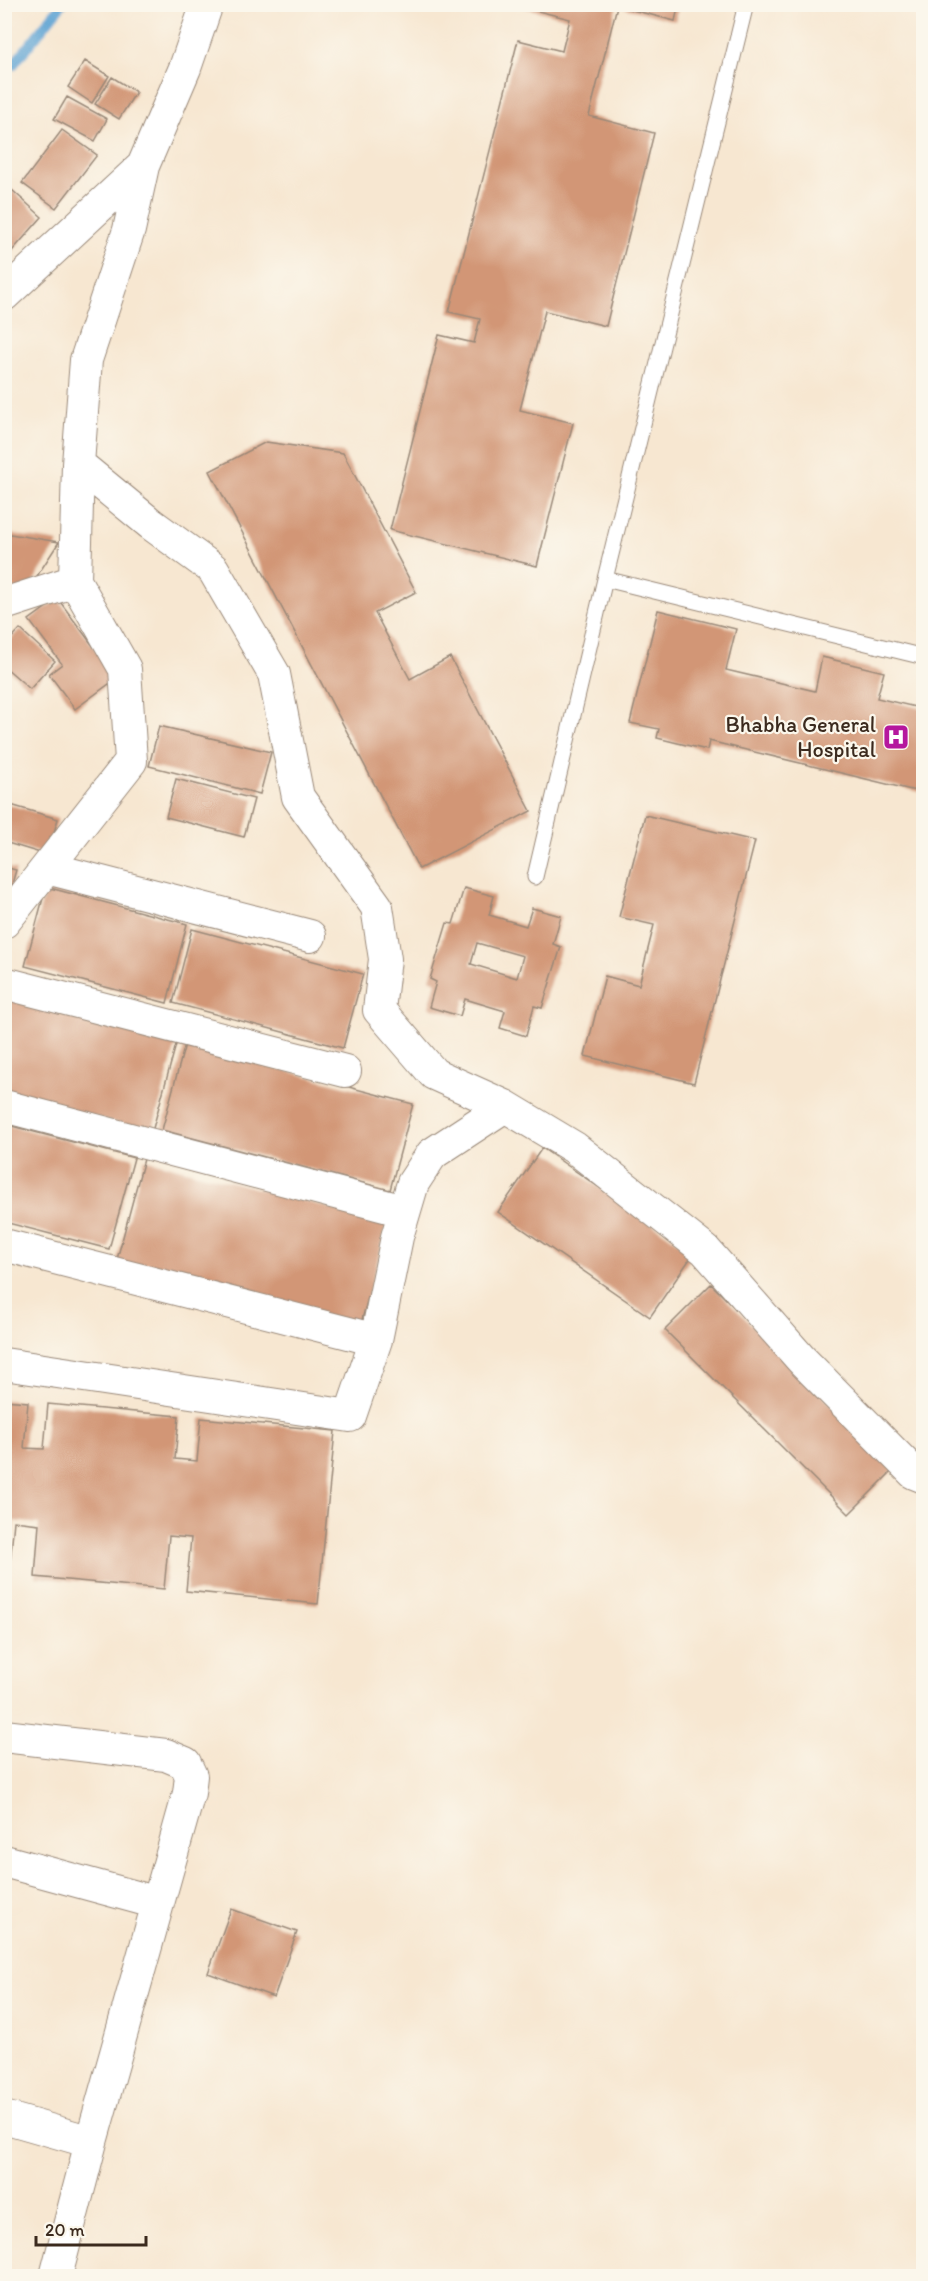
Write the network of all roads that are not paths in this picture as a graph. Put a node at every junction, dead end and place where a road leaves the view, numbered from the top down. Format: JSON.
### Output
{"nodes":[{"id":1,"x":207,"y":4,"type":"edge"},
{"id":2,"x":746,"y":4,"type":"edge"},
{"id":3,"x":143,"y":166,"type":"junction"},
{"id":4,"x":4,"y":294,"type":"edge"},
{"id":5,"x":78,"y":464,"type":"junction"},
{"id":6,"x":605,"y":579,"type":"junction"},
{"id":7,"x":75,"y":581,"type":"junction"},
{"id":8,"x":4,"y":604,"type":"edge"},
{"id":9,"x":924,"y":657,"type":"edge"},
{"id":10,"x":47,"y":868,"type":"junction"},
{"id":11,"x":535,"y":877,"type":"dead end"},
{"id":12,"x":4,"y":922,"type":"edge"},
{"id":13,"x":310,"y":936,"type":"dead end"},
{"id":14,"x":4,"y":983,"type":"edge"},
{"id":15,"x":345,"y":1071,"type":"dead end"},
{"id":16,"x":4,"y":1106,"type":"edge"},
{"id":17,"x":505,"y":1106,"type":"junction"},
{"id":18,"x":404,"y":1211,"type":"junction"},
{"id":19,"x":4,"y":1245,"type":"edge"},
{"id":20,"x":376,"y":1340,"type":"junction"},
{"id":21,"x":4,"y":1364,"type":"edge"},
{"id":22,"x":924,"y":1478,"type":"edge"},
{"id":23,"x":4,"y":1736,"type":"edge"},
{"id":24,"x":4,"y":1861,"type":"edge"},
{"id":25,"x":158,"y":1903,"type":"junction"},
{"id":26,"x":4,"y":2117,"type":"edge"},
{"id":27,"x":92,"y":2142,"type":"junction"},
{"id":28,"x":57,"y":2277,"type":"edge"}],
"edges":[{"from":1,"to":3,"type":"street"},
{"from":2,"to":6,"type":"lane"},
{"from":3,"to":4,"type":"street"},
{"from":3,"to":5,"type":"street"},
{"from":5,"to":7,"type":"street"},
{"from":5,"to":17,"type":"street"},
{"from":6,"to":9,"type":"lane"},
{"from":6,"to":11,"type":"lane"},
{"from":7,"to":8,"type":"street"},
{"from":7,"to":10,"type":"street"},
{"from":10,"to":12,"type":"street"},
{"from":10,"to":13,"type":"street"},
{"from":14,"to":15,"type":"street"},
{"from":16,"to":18,"type":"street"},
{"from":17,"to":18,"type":"street"},
{"from":17,"to":22,"type":"street"},
{"from":18,"to":20,"type":"street"},
{"from":19,"to":20,"type":"street"},
{"from":20,"to":21,"type":"street"},
{"from":23,"to":25,"type":"street"},
{"from":24,"to":25,"type":"street"},
{"from":25,"to":27,"type":"street"},
{"from":26,"to":27,"type":"street"},
{"from":27,"to":28,"type":"street"}]}
